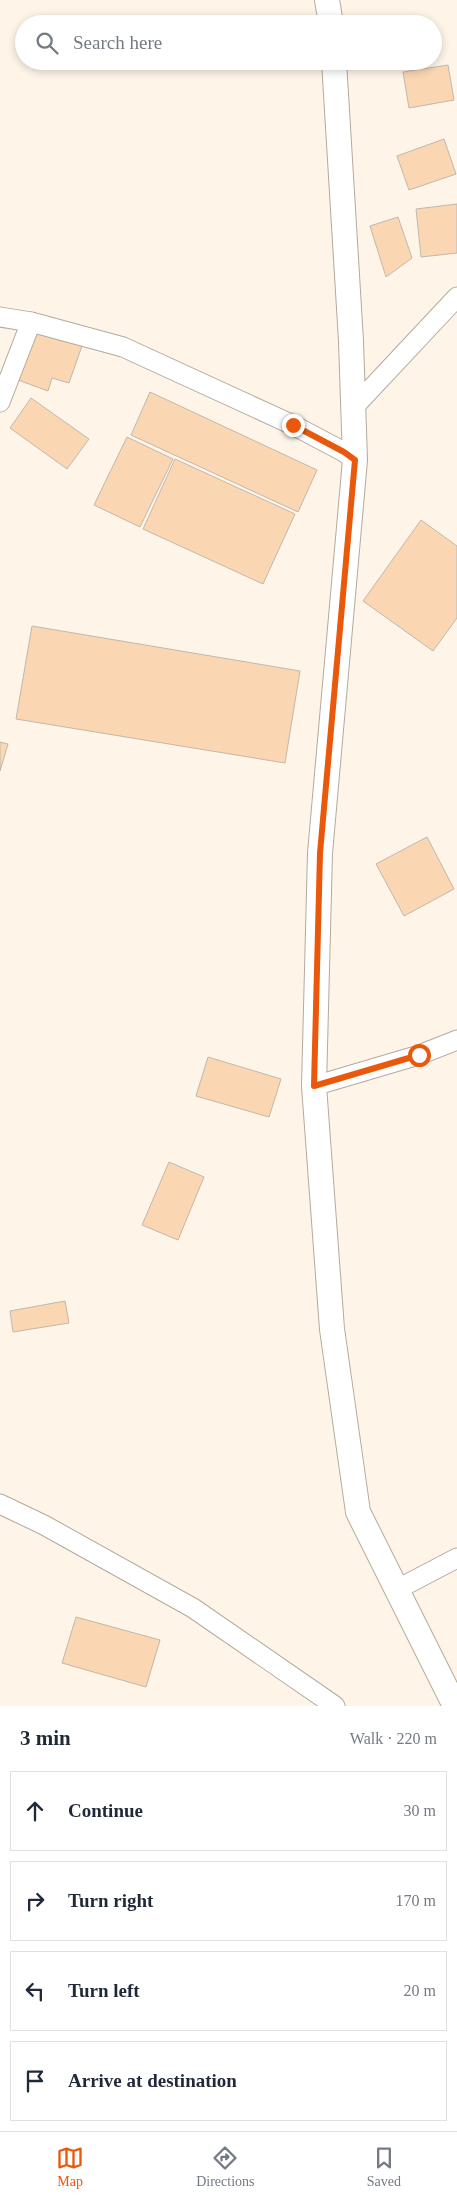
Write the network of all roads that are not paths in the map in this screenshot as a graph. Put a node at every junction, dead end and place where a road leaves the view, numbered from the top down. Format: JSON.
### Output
{"nodes":[{"id":1,"x":327,"y":0,"type":"edge"},
{"id":2,"x":330,"y":15,"type":"edge"},
{"id":3,"x":334,"y":70,"type":"edge"},
{"id":4,"x":457,"y":297,"type":"edge"},
{"id":5,"x":0,"y":318,"type":"edge"},
{"id":6,"x":31,"y":322,"type":"junction"},
{"id":7,"x":0,"y":402,"type":"edge"},
{"id":8,"x":353,"y":408,"type":"junction"},
{"id":9,"x":355,"y":460,"type":"junction"},
{"id":10,"x":457,"y":1040,"type":"edge"},
{"id":11,"x":314,"y":1086,"type":"junction"},
{"id":12,"x":0,"y":1504,"type":"edge"},
{"id":13,"x":457,"y":1558,"type":"edge"},
{"id":14,"x":396,"y":1590,"type":"junction"},
{"id":15,"x":335,"y":1706,"type":"edge"},
{"id":16,"x":455,"y":1706,"type":"edge"}],
"edges":[{"from":1,"to":2,"type":"street"},
{"from":3,"to":8,"type":"street"},
{"from":4,"to":8,"type":"street"},
{"from":5,"to":6,"type":"street"},
{"from":6,"to":7,"type":"street"},
{"from":6,"to":9,"type":"street"},
{"from":8,"to":9,"type":"street"},
{"from":9,"to":11,"type":"street"},
{"from":10,"to":11,"type":"street"},
{"from":11,"to":14,"type":"street"},
{"from":12,"to":15,"type":"street"},
{"from":13,"to":14,"type":"street"},
{"from":14,"to":16,"type":"street"}]}
